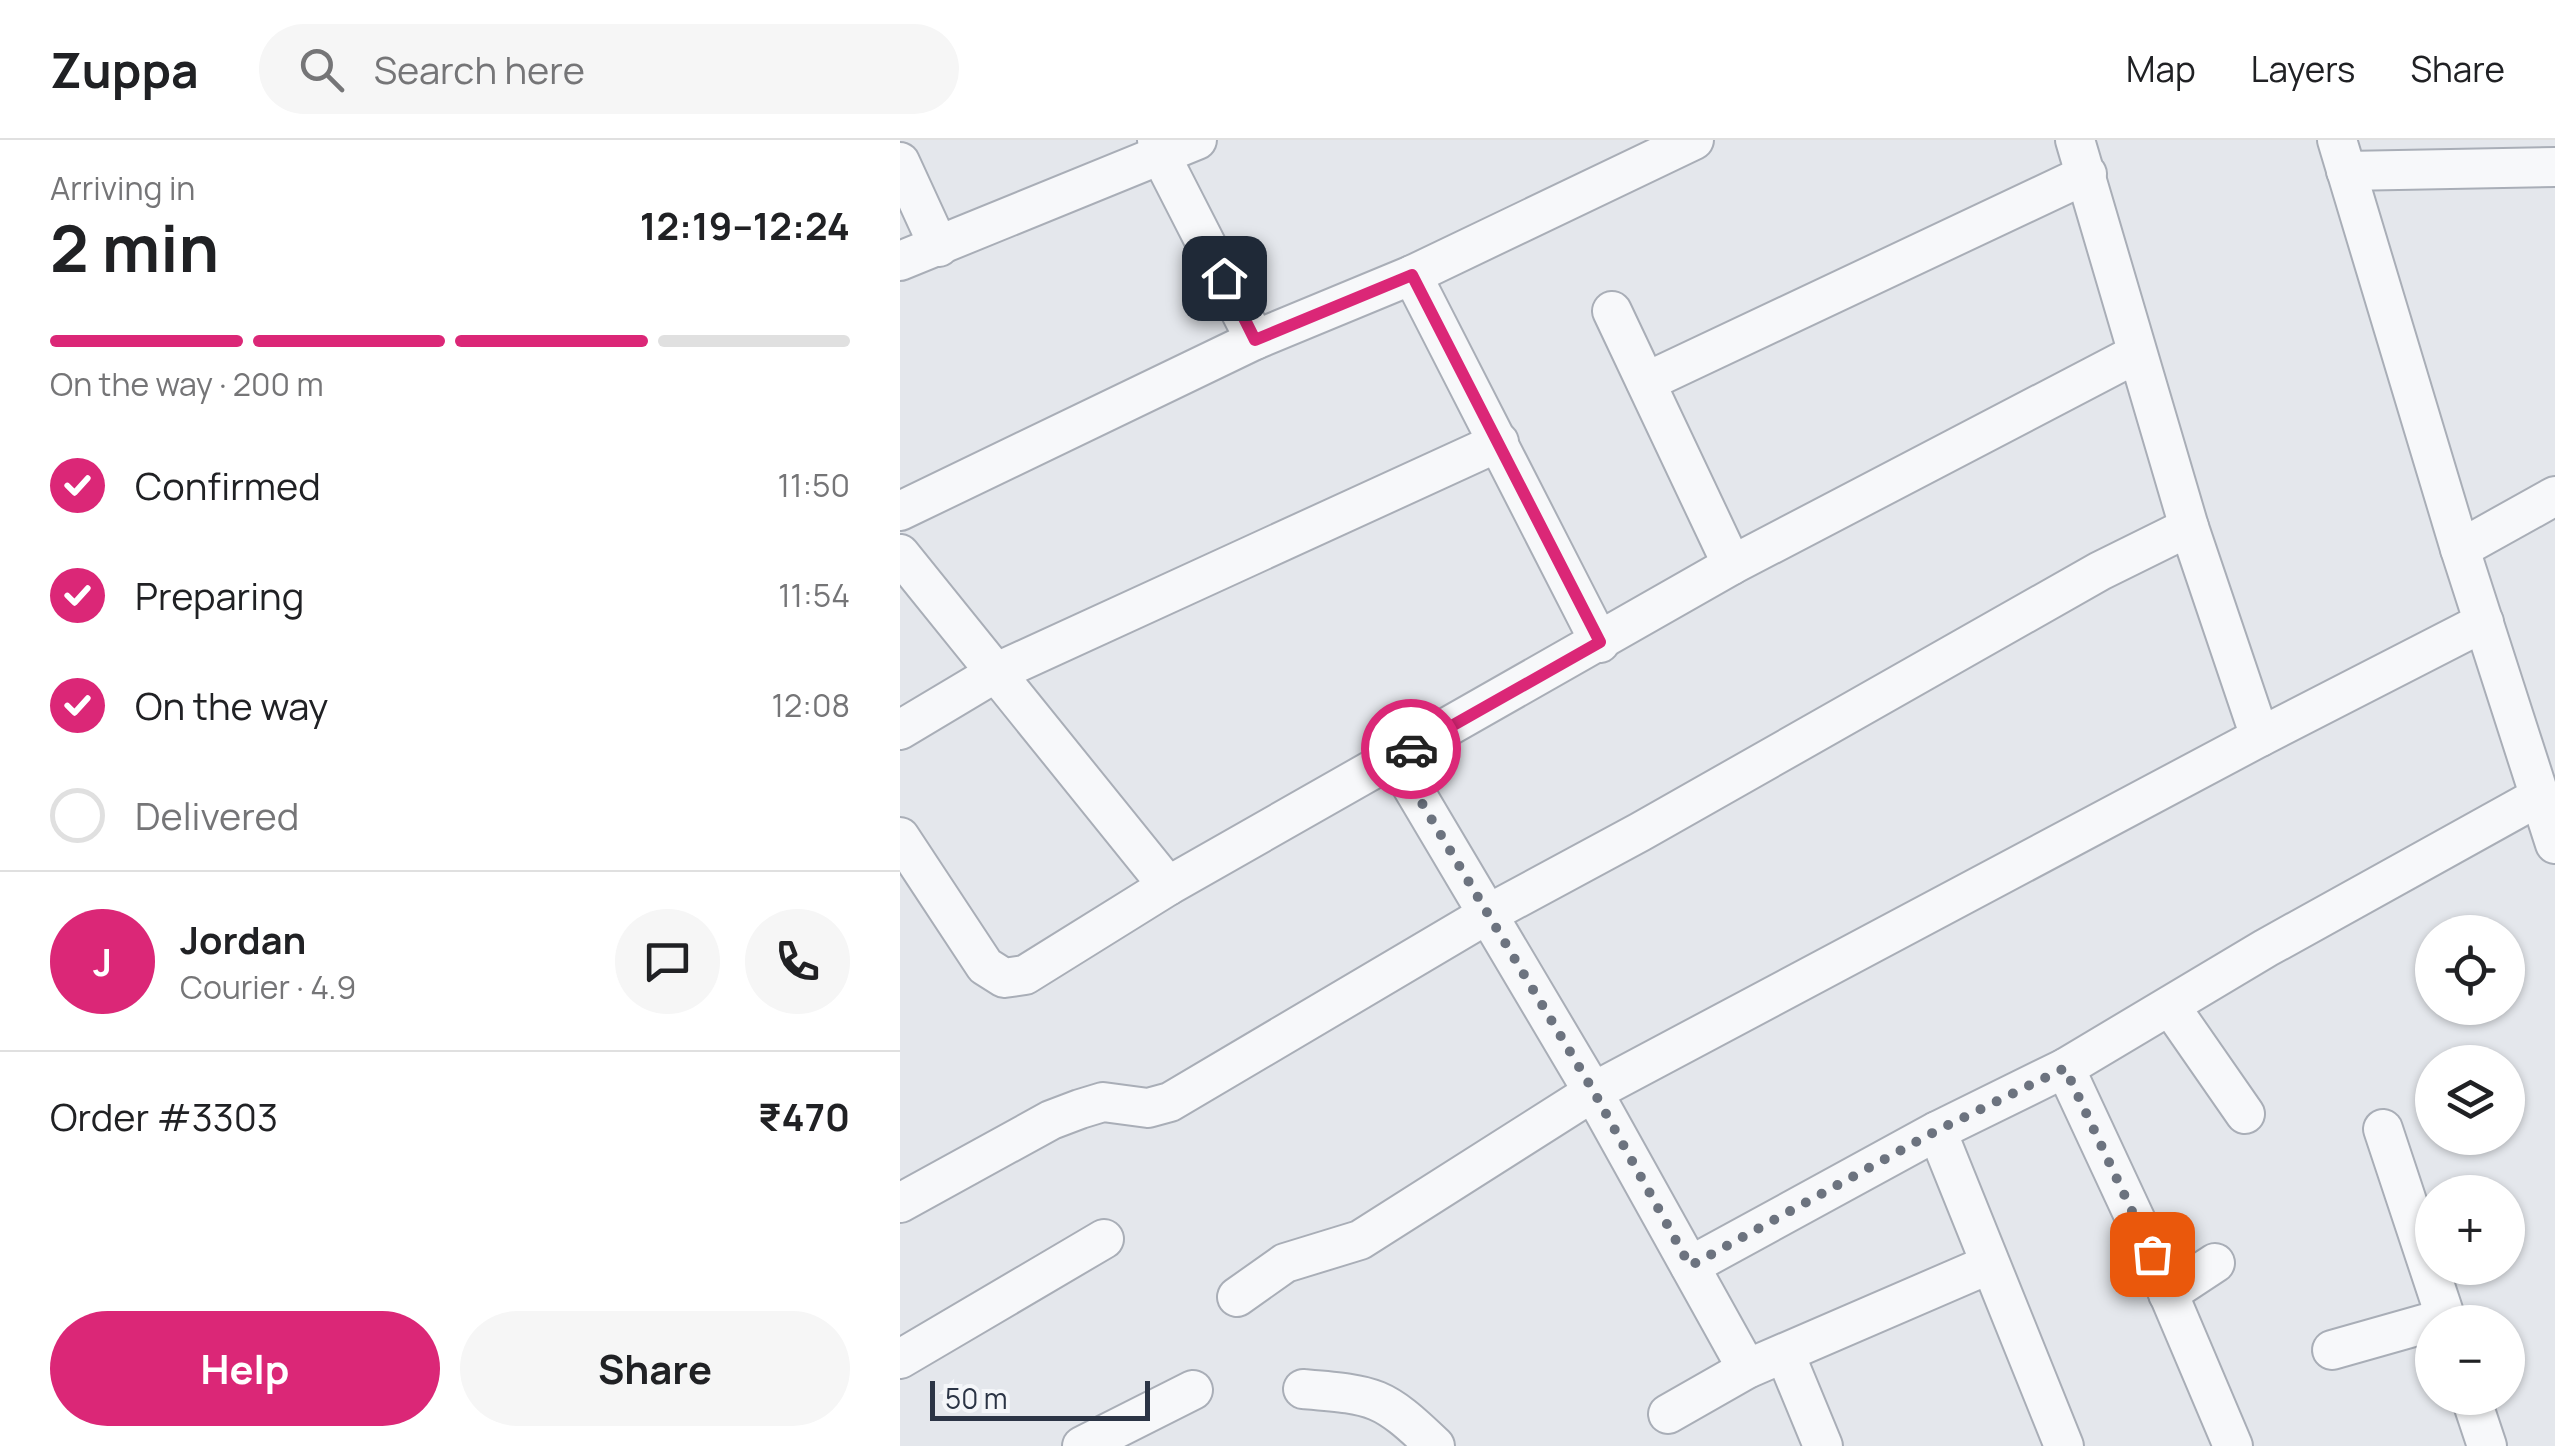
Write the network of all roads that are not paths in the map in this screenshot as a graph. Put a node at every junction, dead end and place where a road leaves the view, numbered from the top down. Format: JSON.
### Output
{"nodes":[{"id":1,"x":1197,"y":140,"type":"edge"},
{"id":2,"x":1694,"y":140,"type":"edge"},
{"id":3,"x":1159,"y":148,"type":"edge"},
{"id":4,"x":2342,"y":156,"type":"edge"},
{"id":5,"x":2081,"y":157,"type":"edge"},
{"id":6,"x":900,"y":162,"type":"edge"},
{"id":7,"x":2555,"y":168,"type":"edge"},
{"id":8,"x":938,"y":247,"type":"junction"},
{"id":9,"x":900,"y":261,"type":"edge"},
{"id":10,"x":1412,"y":275,"type":"junction"},
{"id":11,"x":1612,"y":311,"type":"dead end"},
{"id":12,"x":1255,"y":340,"type":"junction"},
{"id":13,"x":2136,"y":354,"type":"junction"},
{"id":14,"x":1646,"y":382,"type":"junction"},
{"id":15,"x":1499,"y":442,"type":"junction"},
{"id":16,"x":2555,"y":496,"type":"edge"},
{"id":17,"x":900,"y":511,"type":"edge"},
{"id":18,"x":2189,"y":528,"type":"junction"},
{"id":19,"x":2460,"y":549,"type":"junction"},
{"id":20,"x":900,"y":554,"type":"edge"},
{"id":21,"x":1732,"y":565,"type":"junction"},
{"id":22,"x":2484,"y":622,"type":"junction"},
{"id":23,"x":1600,"y":642,"type":"junction"},
{"id":24,"x":997,"y":672,"type":"junction"},
{"id":25,"x":900,"y":730,"type":"edge"},
{"id":26,"x":2260,"y":736,"type":"junction"},
{"id":27,"x":1395,"y":758,"type":"junction"},
{"id":28,"x":2540,"y":796,"type":"junction"},
{"id":29,"x":900,"y":836,"type":"edge"},
{"id":30,"x":2555,"y":844,"type":"edge"},
{"id":31,"x":1168,"y":886,"type":"junction"},
{"id":32,"x":1488,"y":914,"type":"junction"},
{"id":33,"x":2170,"y":1006,"type":"junction"},
{"id":34,"x":2065,"y":1068,"type":"junction"},
{"id":35,"x":1594,"y":1092,"type":"junction"},
{"id":36,"x":2245,"y":1114,"type":"dead end"},
{"id":37,"x":2382,"y":1129,"type":"dead end"},
{"id":38,"x":1936,"y":1131,"type":"junction"},
{"id":39,"x":901,"y":1201,"type":"edge"},
{"id":40,"x":1104,"y":1238,"type":"dead end"},
{"id":41,"x":2216,"y":1263,"type":"dead end"},
{"id":42,"x":1990,"y":1264,"type":"junction"},
{"id":43,"x":1690,"y":1266,"type":"junction"},
{"id":44,"x":2168,"y":1294,"type":"junction"},
{"id":45,"x":1237,"y":1297,"type":"dead end"},
{"id":46,"x":2441,"y":1305,"type":"edge"},
{"id":47,"x":2415,"y":1328,"type":"edge"},
{"id":48,"x":2332,"y":1350,"type":"dead end"},
{"id":49,"x":1785,"y":1354,"type":"junction"},
{"id":50,"x":900,"y":1359,"type":"edge"},
{"id":51,"x":1747,"y":1368,"type":"junction"},
{"id":52,"x":1303,"y":1388,"type":"dead end"},
{"id":53,"x":1193,"y":1390,"type":"dead end"},
{"id":54,"x":1668,"y":1414,"type":"dead end"},
{"id":55,"x":2476,"y":1415,"type":"edge"},
{"id":56,"x":1082,"y":1446,"type":"edge"},
{"id":57,"x":1436,"y":1446,"type":"edge"},
{"id":58,"x":1823,"y":1446,"type":"edge"},
{"id":59,"x":2064,"y":1446,"type":"edge"},
{"id":60,"x":2233,"y":1446,"type":"edge"},
{"id":61,"x":2486,"y":1446,"type":"edge"}],
"edges":[{"from":1,"to":3,"type":"street"},
{"from":2,"to":10,"type":"street"},
{"from":3,"to":8,"type":"street"},
{"from":3,"to":12,"type":"street"},
{"from":4,"to":7,"type":"street"},
{"from":4,"to":19,"type":"street"},
{"from":5,"to":13,"type":"street"},
{"from":5,"to":14,"type":"street"},
{"from":6,"to":8,"type":"street"},
{"from":8,"to":9,"type":"street"},
{"from":10,"to":12,"type":"street"},
{"from":10,"to":15,"type":"street"},
{"from":11,"to":14,"type":"street"},
{"from":12,"to":17,"type":"street"},
{"from":13,"to":18,"type":"street"},
{"from":13,"to":21,"type":"street"},
{"from":14,"to":21,"type":"street"},
{"from":15,"to":23,"type":"street"},
{"from":15,"to":24,"type":"street"},
{"from":16,"to":19,"type":"street"},
{"from":18,"to":26,"type":"street"},
{"from":18,"to":32,"type":"street"},
{"from":19,"to":22,"type":"street"},
{"from":20,"to":24,"type":"street"},
{"from":21,"to":23,"type":"street"},
{"from":22,"to":26,"type":"street"},
{"from":22,"to":28,"type":"street"},
{"from":23,"to":27,"type":"street"},
{"from":24,"to":25,"type":"street"},
{"from":24,"to":31,"type":"street"},
{"from":26,"to":35,"type":"street"},
{"from":27,"to":31,"type":"street"},
{"from":27,"to":32,"type":"street"},
{"from":28,"to":30,"type":"street"},
{"from":28,"to":33,"type":"street"},
{"from":29,"to":31,"type":"street"},
{"from":32,"to":35,"type":"street"},
{"from":32,"to":39,"type":"street"},
{"from":33,"to":34,"type":"street"},
{"from":33,"to":36,"type":"street"},
{"from":34,"to":38,"type":"street"},
{"from":34,"to":44,"type":"street"},
{"from":35,"to":43,"type":"street"},
{"from":35,"to":45,"type":"street"},
{"from":37,"to":46,"type":"street"},
{"from":38,"to":42,"type":"street"},
{"from":38,"to":43,"type":"street"},
{"from":40,"to":50,"type":"street"},
{"from":41,"to":44,"type":"street"},
{"from":42,"to":49,"type":"street"},
{"from":42,"to":59,"type":"street"},
{"from":43,"to":51,"type":"street"},
{"from":44,"to":60,"type":"street"},
{"from":47,"to":48,"type":"street"},
{"from":49,"to":51,"type":"street"},
{"from":49,"to":58,"type":"street"},
{"from":51,"to":54,"type":"street"},
{"from":52,"to":57,"type":"street"},
{"from":53,"to":56,"type":"street"},
{"from":55,"to":61,"type":"street"}]}
